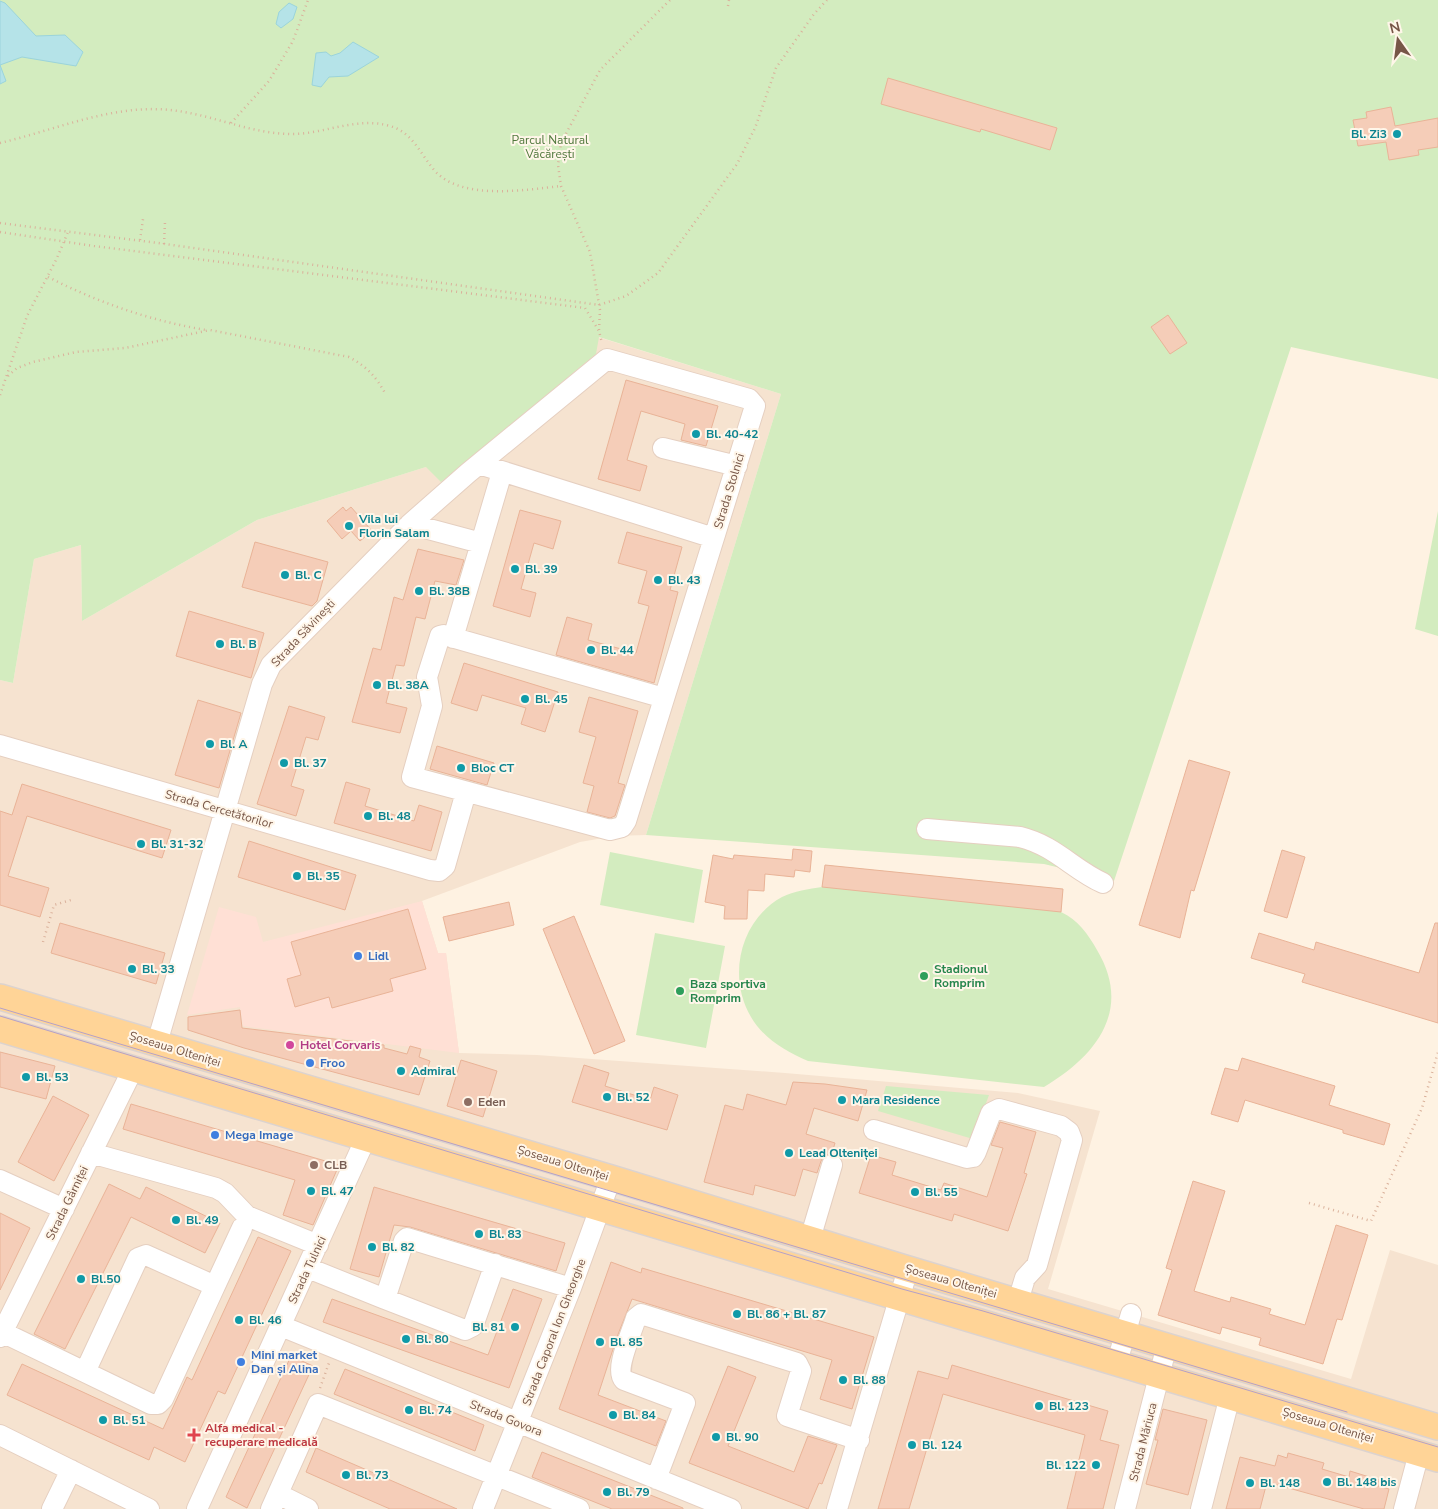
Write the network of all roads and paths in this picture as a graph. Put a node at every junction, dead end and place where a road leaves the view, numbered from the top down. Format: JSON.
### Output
{"nodes":[{"id":1,"x":308,"y":0,"type":"edge"},
{"id":2,"x":670,"y":0,"type":"edge"},
{"id":3,"x":729,"y":0,"type":"edge"},
{"id":4,"x":827,"y":0,"type":"edge"},
{"id":5,"x":728,"y":6,"type":"dead end"},
{"id":6,"x":231,"y":122,"type":"junction"},
{"id":7,"x":0,"y":143,"type":"edge"},
{"id":8,"x":561,"y":186,"type":"junction"},
{"id":9,"x":143,"y":219,"type":"dead end"},
{"id":10,"x":165,"y":222,"type":"dead end"},
{"id":11,"x":0,"y":223,"type":"edge"},
{"id":12,"x":0,"y":232,"type":"edge"},
{"id":13,"x":68,"y":232,"type":"junction"},
{"id":14,"x":140,"y":240,"type":"junction"},
{"id":15,"x":64,"y":242,"type":"junction"},
{"id":16,"x":164,"y":244,"type":"junction"},
{"id":17,"x":48,"y":276,"type":"junction"},
{"id":18,"x":599,"y":306,"type":"junction"},
{"id":19,"x":210,"y":330,"type":"junction"},
{"id":20,"x":599,"y":331,"type":"junction"},
{"id":21,"x":607,"y":359,"type":"junction"},
{"id":22,"x":8,"y":376,"type":"junction"},
{"id":23,"x":0,"y":395,"type":"edge"},
{"id":24,"x":386,"y":395,"type":"dead end"},
{"id":25,"x":662,"y":448,"type":"dead end"},
{"id":26,"x":478,"y":464,"type":"junction"},
{"id":27,"x":736,"y":466,"type":"junction"},
{"id":28,"x":502,"y":472,"type":"junction"},
{"id":29,"x":410,"y":524,"type":"junction"},
{"id":30,"x":714,"y":538,"type":"junction"},
{"id":31,"x":482,"y":543,"type":"junction"},
{"id":32,"x":453,"y":638,"type":"junction"},
{"id":33,"x":664,"y":698,"type":"junction"},
{"id":34,"x":0,"y":745,"type":"edge"},
{"id":35,"x":466,"y":792,"type":"junction"},
{"id":36,"x":226,"y":810,"type":"junction"},
{"id":37,"x":927,"y":829,"type":"dead end"},
{"id":38,"x":1103,"y":883,"type":"dead end"},
{"id":39,"x":71,"y":900,"type":"dead end"},
{"id":40,"x":43,"y":942,"type":"dead end"},
{"id":41,"x":0,"y":997,"type":"edge"},
{"id":42,"x":0,"y":1029,"type":"edge"},
{"id":43,"x":157,"y":1043,"type":"junction"},
{"id":44,"x":1438,"y":1052,"type":"edge"},
{"id":45,"x":133,"y":1069,"type":"junction"},
{"id":46,"x":874,"y":1130,"type":"dead end"},
{"id":47,"x":365,"y":1140,"type":"junction"},
{"id":48,"x":91,"y":1153,"type":"junction"},
{"id":49,"x":832,"y":1165,"type":"dead end"},
{"id":50,"x":611,"y":1178,"type":"junction"},
{"id":51,"x":0,"y":1180,"type":"edge"},
{"id":52,"x":1309,"y":1203,"type":"dead end"},
{"id":53,"x":64,"y":1209,"type":"junction"},
{"id":54,"x":601,"y":1209,"type":"junction"},
{"id":55,"x":242,"y":1228,"type":"dead end"},
{"id":56,"x":810,"y":1239,"type":"junction"},
{"id":57,"x":318,"y":1245,"type":"junction"},
{"id":58,"x":495,"y":1264,"type":"junction"},
{"id":59,"x":308,"y":1268,"type":"junction"},
{"id":60,"x":908,"y":1269,"type":"junction"},
{"id":61,"x":215,"y":1286,"type":"junction"},
{"id":62,"x":571,"y":1288,"type":"junction"},
{"id":63,"x":385,"y":1299,"type":"junction"},
{"id":64,"x":900,"y":1299,"type":"junction"},
{"id":65,"x":1018,"y":1301,"type":"junction"},
{"id":66,"x":1128,"y":1324,"type":"junction"},
{"id":67,"x":281,"y":1326,"type":"junction"},
{"id":68,"x":1,"y":1334,"type":"edge"},
{"id":69,"x":1167,"y":1345,"type":"junction"},
{"id":70,"x":335,"y":1348,"type":"junction"},
{"id":71,"x":1117,"y":1362,"type":"junction"},
{"id":72,"x":85,"y":1372,"type":"junction"},
{"id":73,"x":1160,"y":1375,"type":"junction"},
{"id":74,"x":1230,"y":1396,"type":"junction"},
{"id":75,"x":318,"y":1404,"type":"junction"},
{"id":76,"x":518,"y":1423,"type":"junction"},
{"id":77,"x":1438,"y":1427,"type":"edge"},
{"id":78,"x":0,"y":1435,"type":"edge"},
{"id":79,"x":859,"y":1440,"type":"junction"},
{"id":80,"x":1428,"y":1456,"type":"edge"},
{"id":81,"x":72,"y":1470,"type":"junction"},
{"id":82,"x":496,"y":1476,"type":"junction"},
{"id":83,"x":656,"y":1479,"type":"junction"},
{"id":84,"x":274,"y":1502,"type":"edge"},
{"id":85,"x":696,"y":1502,"type":"edge"},
{"id":86,"x":558,"y":1505,"type":"edge"},
{"id":87,"x":52,"y":1509,"type":"edge"},
{"id":88,"x":149,"y":1509,"type":"edge"},
{"id":89,"x":197,"y":1509,"type":"edge"},
{"id":90,"x":308,"y":1509,"type":"edge"},
{"id":91,"x":483,"y":1509,"type":"edge"},
{"id":92,"x":579,"y":1509,"type":"edge"},
{"id":93,"x":731,"y":1509,"type":"edge"},
{"id":94,"x":838,"y":1509,"type":"edge"},
{"id":95,"x":1126,"y":1509,"type":"edge"},
{"id":96,"x":1201,"y":1509,"type":"edge"},
{"id":97,"x":1404,"y":1509,"type":"edge"}],
"edges":[{"from":1,"to":6,"type":"path"},
{"from":2,"to":8,"type":"path"},
{"from":3,"to":5,"type":"path"},
{"from":4,"to":18,"type":"path"},
{"from":6,"to":7,"type":"path"},
{"from":6,"to":8,"type":"path"},
{"from":8,"to":18,"type":"path"},
{"from":9,"to":14,"type":"path"},
{"from":10,"to":16,"type":"path"},
{"from":11,"to":13,"type":"path"},
{"from":12,"to":15,"type":"path"},
{"from":13,"to":14,"type":"path"},
{"from":13,"to":15,"type":"path"},
{"from":14,"to":16,"type":"path"},
{"from":15,"to":17,"type":"path"},
{"from":15,"to":20,"type":"path"},
{"from":16,"to":18,"type":"path"},
{"from":17,"to":19,"type":"path"},
{"from":17,"to":22,"type":"path"},
{"from":18,"to":20,"type":"path"},
{"from":19,"to":22,"type":"path"},
{"from":19,"to":24,"type":"path"},
{"from":20,"to":21,"type":"path"},
{"from":21,"to":26,"type":"street","name":"Strada Săvinești"},
{"from":21,"to":27,"type":"street","name":"Strada Stolnici"},
{"from":22,"to":23,"type":"path"},
{"from":25,"to":27,"type":"street"},
{"from":26,"to":28,"type":"street"},
{"from":26,"to":29,"type":"street","name":"Strada Săvinești"},
{"from":27,"to":30,"type":"street","name":"Strada Stolnici"},
{"from":28,"to":30,"type":"street"},
{"from":28,"to":31,"type":"street"},
{"from":29,"to":31,"type":"street"},
{"from":29,"to":36,"type":"street","name":"Strada Săvinești"},
{"from":30,"to":33,"type":"street","name":"Strada Stolnici"},
{"from":31,"to":32,"type":"street"},
{"from":32,"to":33,"type":"street"},
{"from":32,"to":35,"type":"street"},
{"from":33,"to":35,"type":"street","name":"Strada Stolnici"},
{"from":34,"to":36,"type":"street","name":"Strada Cercetătorilor"},
{"from":35,"to":36,"type":"street","name":"Strada Cercetătorilor"},
{"from":36,"to":43,"type":"street","name":"Strada Săvinești"},
{"from":37,"to":38,"type":"street"},
{"from":39,"to":40,"type":"path"},
{"from":41,"to":43,"type":"main road","name":"Șoseaua Olteniței"},
{"from":42,"to":45,"type":"main road","name":"Șoseaua Olteniței"},
{"from":43,"to":50,"type":"main road","name":"Șoseaua Olteniței"},
{"from":44,"to":52,"type":"path"},
{"from":45,"to":47,"type":"main road","name":"Șoseaua Olteniței"},
{"from":45,"to":48,"type":"street","name":"Strada Gârniței"},
{"from":46,"to":65,"type":"street"},
{"from":47,"to":54,"type":"main road","name":"Șoseaua Olteniței"},
{"from":47,"to":57,"type":"street","name":"Strada Tulnici"},
{"from":48,"to":53,"type":"street","name":"Strada Gârniței"},
{"from":48,"to":57,"type":"street"},
{"from":49,"to":56,"type":"street"},
{"from":50,"to":54,"type":"street","name":"Strada Caporal Ion Gheorghe"},
{"from":50,"to":56,"type":"main road","name":"Șoseaua Olteniței"},
{"from":51,"to":53,"type":"street"},
{"from":53,"to":68,"type":"street","name":"Strada Gârniței"},
{"from":54,"to":62,"type":"street","name":"Strada Caporal Ion Gheorghe"},
{"from":54,"to":64,"type":"main road","name":"Șoseaua Olteniței"},
{"from":55,"to":61,"type":"street"},
{"from":56,"to":60,"type":"main road","name":"Șoseaua Olteniței"},
{"from":57,"to":59,"type":"street","name":"Strada Tulnici"},
{"from":58,"to":62,"type":"street"},
{"from":58,"to":63,"type":"street"},
{"from":58,"to":63,"type":"street"},
{"from":59,"to":63,"type":"street"},
{"from":59,"to":67,"type":"street","name":"Strada Tulnici"},
{"from":60,"to":64,"type":"street"},
{"from":60,"to":65,"type":"main road","name":"Șoseaua Olteniței"},
{"from":61,"to":72,"type":"street"},
{"from":61,"to":72,"type":"street"},
{"from":62,"to":76,"type":"street","name":"Strada Caporal Ion Gheorghe"},
{"from":64,"to":71,"type":"main road","name":"Șoseaua Olteniței"},
{"from":64,"to":79,"type":"street"},
{"from":65,"to":66,"type":"main road","name":"Șoseaua Olteniței"},
{"from":66,"to":69,"type":"main road","name":"Șoseaua Olteniței"},
{"from":66,"to":71,"type":"street"},
{"from":67,"to":70,"type":"street","name":"Strada Govora"},
{"from":67,"to":89,"type":"street","name":"Strada Tulnici"},
{"from":68,"to":72,"type":"street"},
{"from":69,"to":73,"type":"street"},
{"from":69,"to":77,"type":"main road","name":"Șoseaua Olteniței"},
{"from":70,"to":75,"type":"path"},
{"from":70,"to":76,"type":"street","name":"Strada Govora"},
{"from":71,"to":73,"type":"main road","name":"Șoseaua Olteniței"},
{"from":73,"to":74,"type":"main road","name":"Șoseaua Olteniței"},
{"from":73,"to":95,"type":"street","name":"Strada Măriuca"},
{"from":74,"to":80,"type":"main road","name":"Șoseaua Olteniței"},
{"from":74,"to":96,"type":"street"},
{"from":75,"to":82,"type":"street"},
{"from":75,"to":84,"type":"street"},
{"from":76,"to":82,"type":"street","name":"Strada Caporal Ion Gheorghe"},
{"from":76,"to":83,"type":"street","name":"Strada Govora"},
{"from":78,"to":81,"type":"street"},
{"from":79,"to":83,"type":"street"},
{"from":79,"to":94,"type":"street"},
{"from":80,"to":97,"type":"street"},
{"from":81,"to":87,"type":"street"},
{"from":81,"to":88,"type":"street"},
{"from":82,"to":86,"type":"street"},
{"from":82,"to":91,"type":"street","name":"Strada Caporal Ion Gheorghe"},
{"from":83,"to":85,"type":"street","name":"Strada Govora"},
{"from":84,"to":90,"type":"street"},
{"from":85,"to":93,"type":"street","name":"Strada Govora"},
{"from":86,"to":92,"type":"street"}]}
